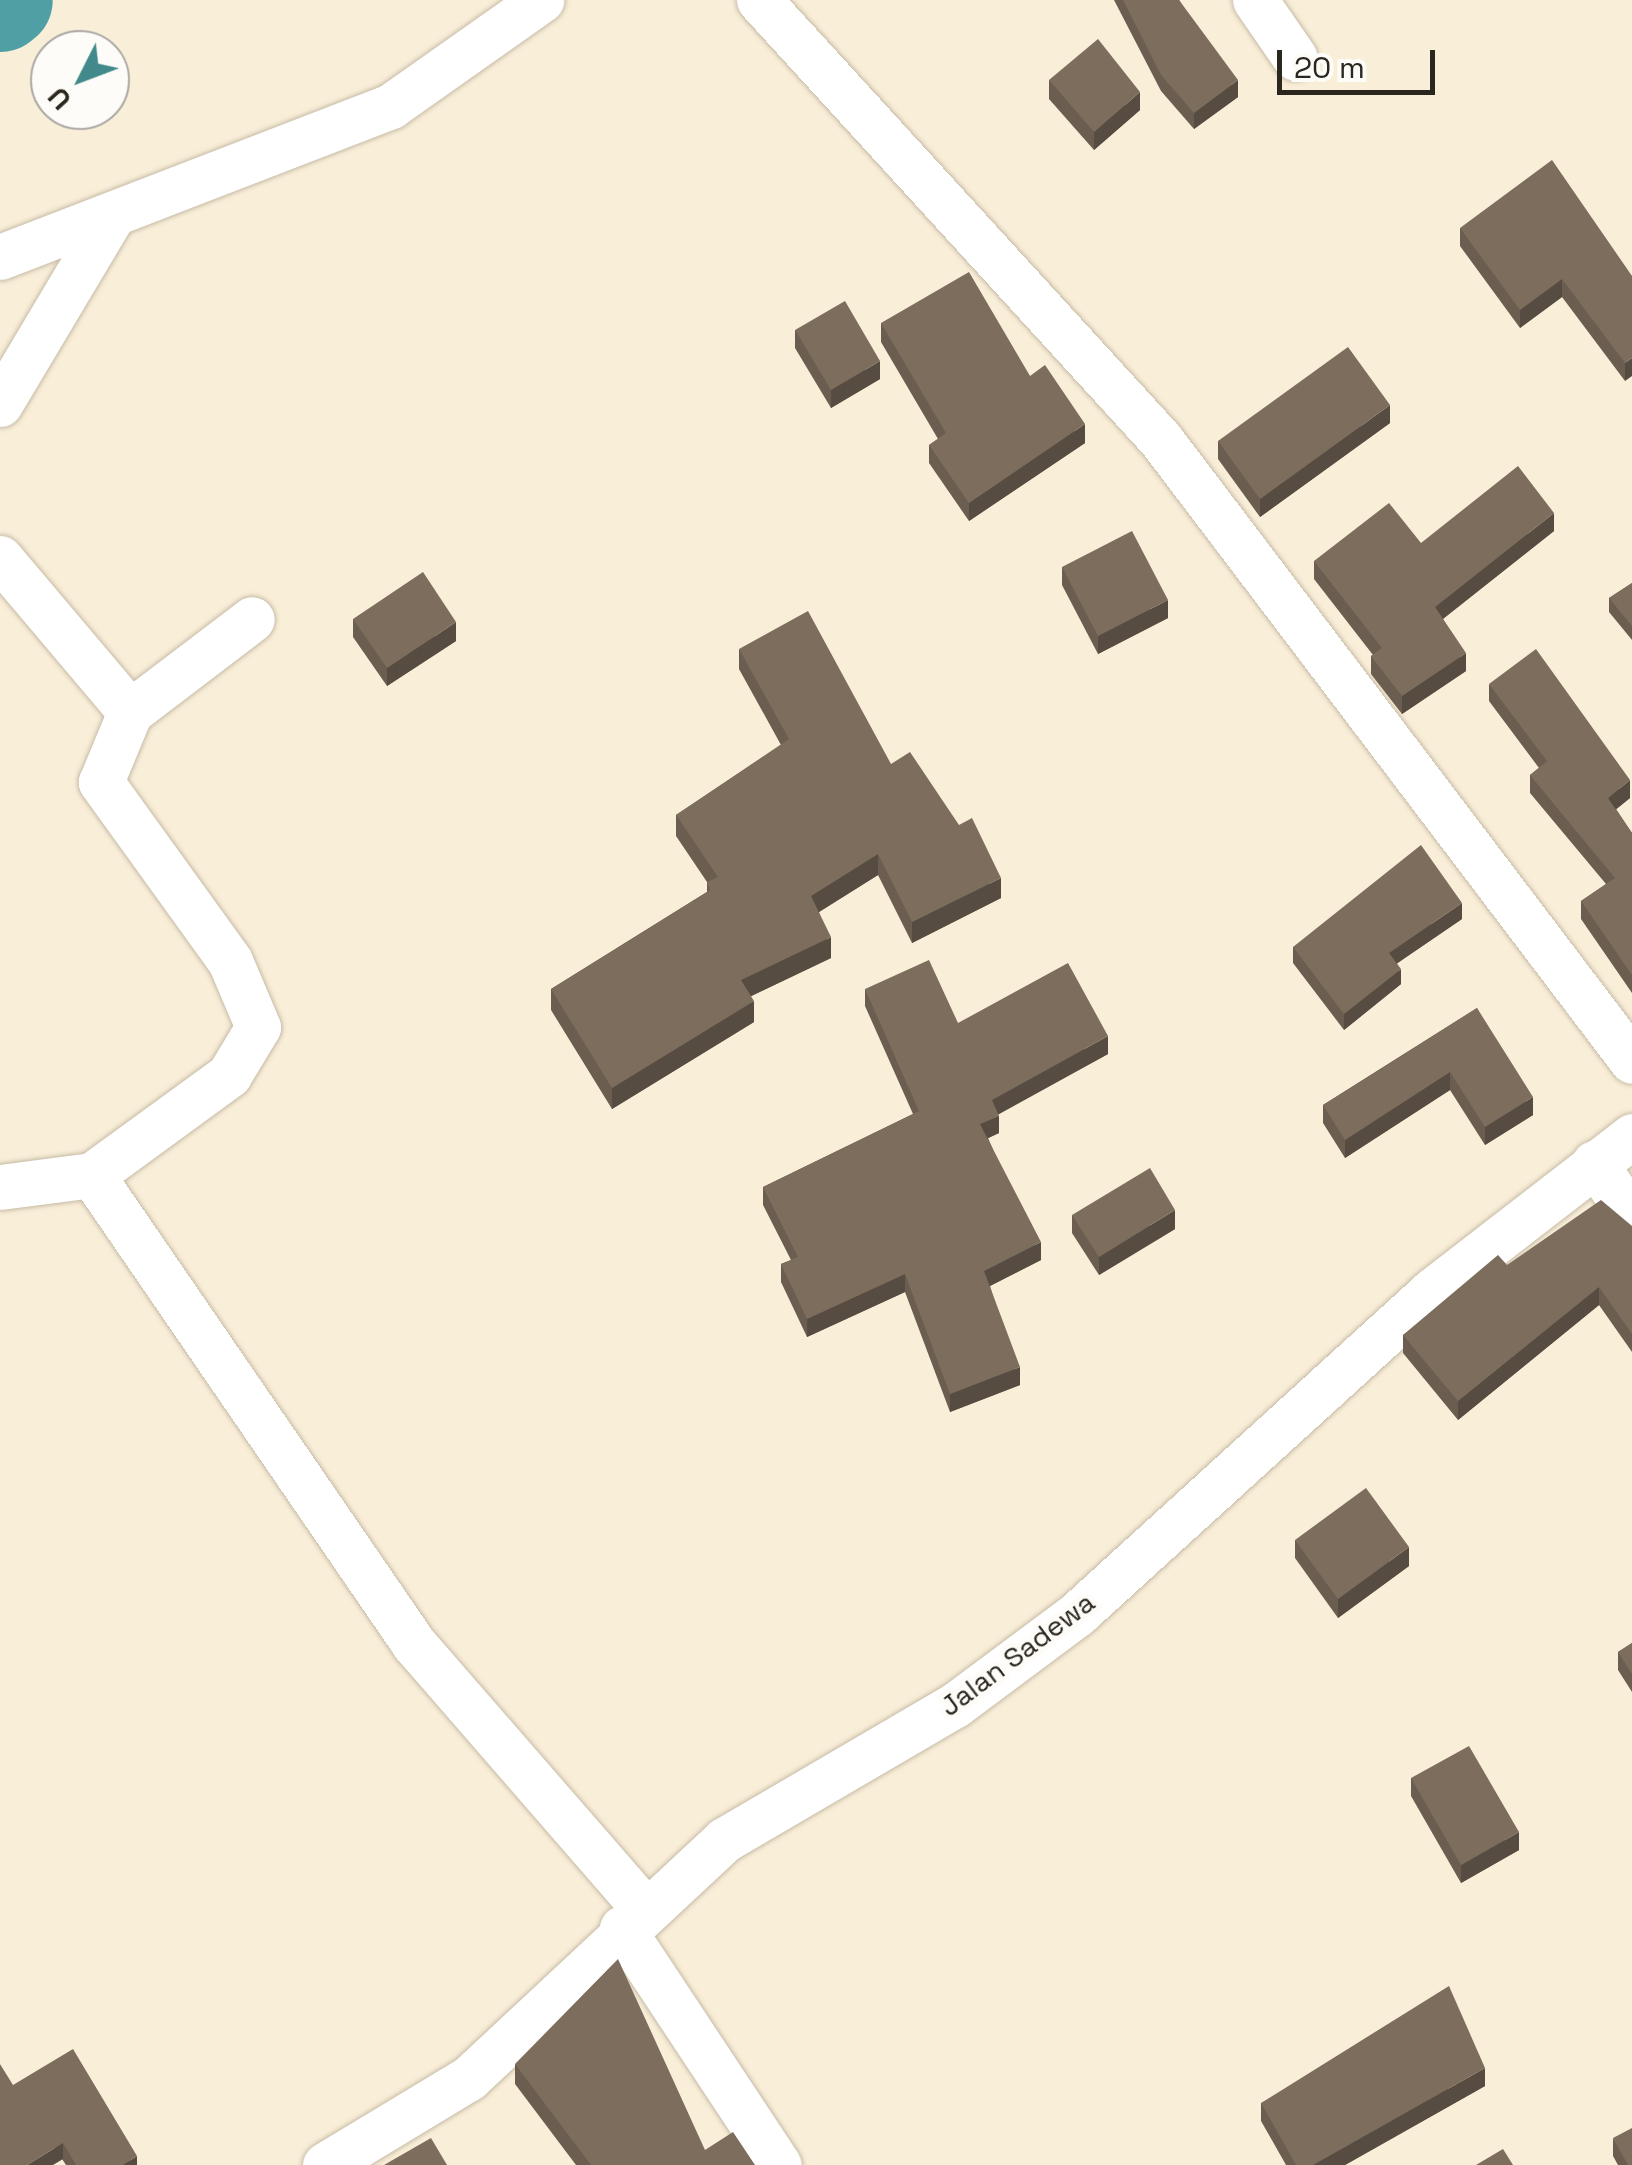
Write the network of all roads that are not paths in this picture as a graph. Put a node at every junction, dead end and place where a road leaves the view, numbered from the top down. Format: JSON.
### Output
{"nodes":[{"id":1,"x":541,"y":0,"type":"edge"},
{"id":2,"x":759,"y":0,"type":"edge"},
{"id":3,"x":1255,"y":0,"type":"edge"},
{"id":4,"x":1295,"y":58,"type":"dead end"},
{"id":5,"x":112,"y":216,"type":"junction"},
{"id":6,"x":0,"y":257,"type":"edge"},
{"id":7,"x":0,"y":404,"type":"edge"},
{"id":8,"x":0,"y":558,"type":"edge"},
{"id":9,"x":252,"y":619,"type":"dead end"},
{"id":10,"x":130,"y":712,"type":"junction"},
{"id":11,"x":1627,"y":1054,"type":"edge"},
{"id":12,"x":1632,"y":1136,"type":"edge"},
{"id":13,"x":1594,"y":1162,"type":"junction"},
{"id":14,"x":92,"y":1175,"type":"junction"},
{"id":15,"x":0,"y":1188,"type":"edge"},
{"id":16,"x":1632,"y":1216,"type":"edge"},
{"id":17,"x":620,"y":1893,"type":"junction"},
{"id":18,"x":325,"y":2165,"type":"edge"},
{"id":19,"x":779,"y":2165,"type":"edge"}],
"edges":[{"from":1,"to":5,"type":"street"},
{"from":2,"to":11,"type":"street"},
{"from":3,"to":4,"type":"street"},
{"from":5,"to":6,"type":"street"},
{"from":5,"to":7,"type":"street"},
{"from":8,"to":10,"type":"street"},
{"from":9,"to":10,"type":"street"},
{"from":10,"to":14,"type":"street"},
{"from":12,"to":13,"type":"street","name":"Jalan Sadewa"},
{"from":13,"to":16,"type":"street"},
{"from":13,"to":17,"type":"street","name":"Jalan Sadewa"},
{"from":14,"to":15,"type":"street"},
{"from":14,"to":17,"type":"street"},
{"from":17,"to":18,"type":"street","name":"Jalan Sadewa"},
{"from":17,"to":19,"type":"street"}]}
